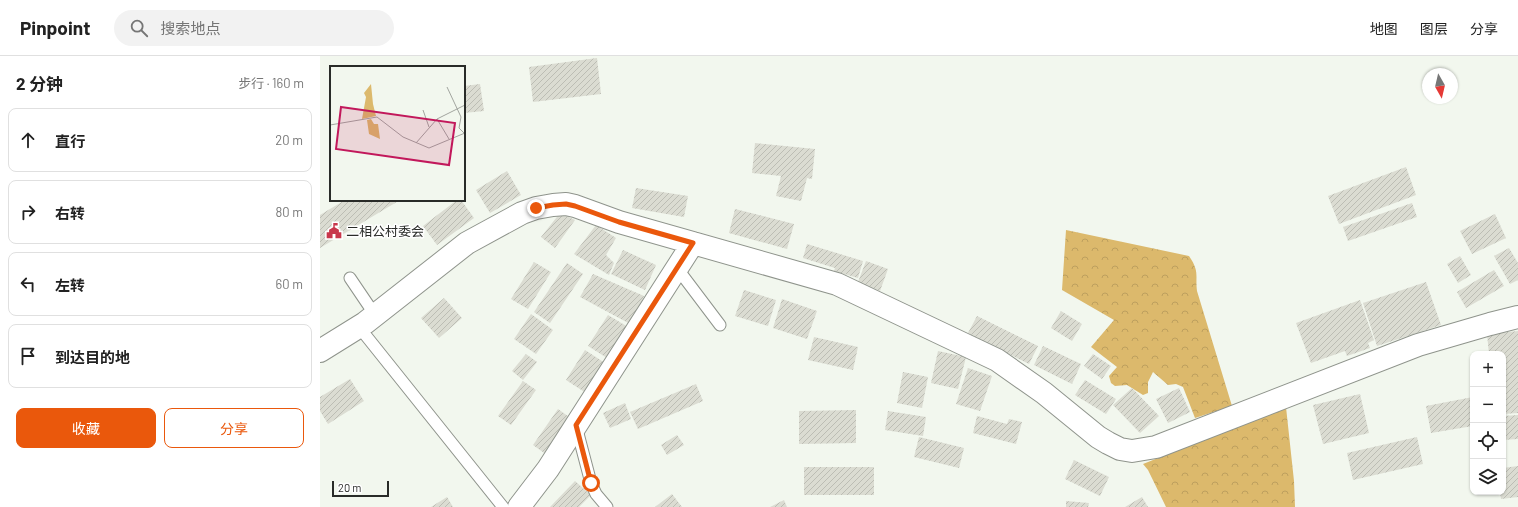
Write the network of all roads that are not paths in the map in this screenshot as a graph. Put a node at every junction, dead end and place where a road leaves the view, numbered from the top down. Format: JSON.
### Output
{"nodes":[{"id":1,"x":693,"y":243,"type":"junction"},
{"id":2,"x":677,"y":268,"type":"junction"},
{"id":3,"x":350,"y":278,"type":"dead end"},
{"id":4,"x":1518,"y":317,"type":"edge"},
{"id":5,"x":367,"y":321,"type":"junction"},
{"id":6,"x":720,"y":325,"type":"dead end"},
{"id":7,"x":320,"y":350,"type":"edge"},
{"id":8,"x":576,"y":425,"type":"junction"},
{"id":9,"x":503,"y":507,"type":"edge"},
{"id":10,"x":519,"y":507,"type":"edge"},
{"id":11,"x":607,"y":507,"type":"edge"}],
"edges":[{"from":1,"to":2,"type":"street"},
{"from":1,"to":4,"type":"street"},
{"from":1,"to":5,"type":"street"},
{"from":2,"to":6,"type":"lane"},
{"from":2,"to":8,"type":"street"},
{"from":3,"to":5,"type":"lane"},
{"from":5,"to":7,"type":"street"},
{"from":5,"to":9,"type":"lane"},
{"from":8,"to":10,"type":"street"},
{"from":8,"to":11,"type":"lane"}]}
